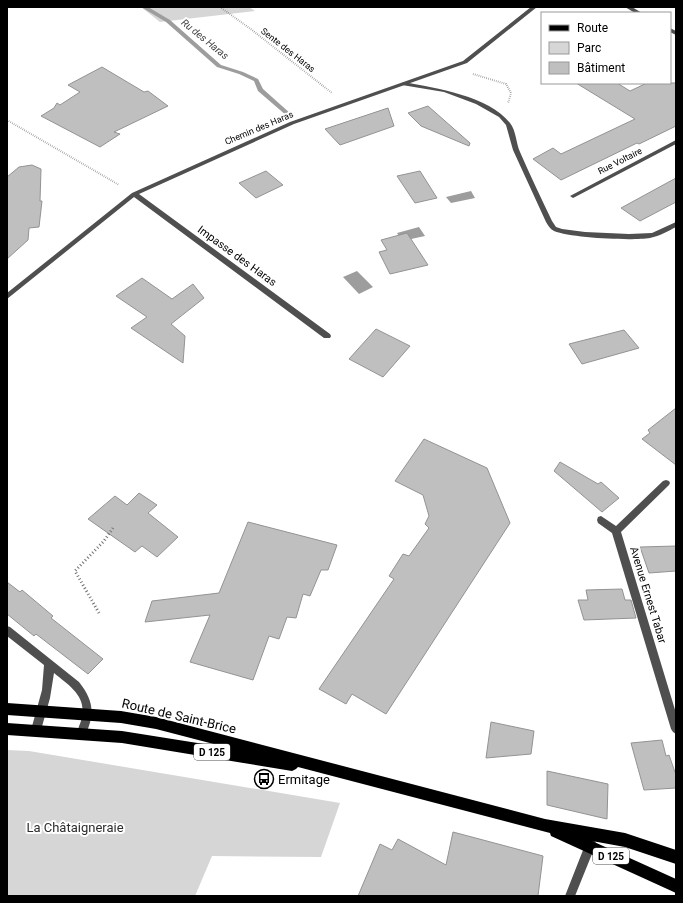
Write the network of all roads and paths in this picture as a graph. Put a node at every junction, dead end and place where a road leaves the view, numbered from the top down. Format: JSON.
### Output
{"nodes":[{"id":1,"x":220,"y":7,"type":"edge"},
{"id":2,"x":534,"y":7,"type":"edge"},
{"id":3,"x":628,"y":7,"type":"edge"},
{"id":4,"x":637,"y":12,"type":"edge"},
{"id":5,"x":465,"y":62,"type":"junction"},
{"id":6,"x":404,"y":84,"type":"junction"},
{"id":7,"x":347,"y":105,"type":"junction"},
{"id":8,"x":500,"y":116,"type":"junction"},
{"id":9,"x":7,"y":120,"type":"edge"},
{"id":10,"x":676,"y":142,"type":"edge"},
{"id":11,"x":134,"y":194,"type":"junction"},
{"id":12,"x":573,"y":196,"type":"dead end"},
{"id":13,"x":676,"y":224,"type":"edge"},
{"id":14,"x":7,"y":297,"type":"edge"},
{"id":15,"x":326,"y":336,"type":"dead end"},
{"id":16,"x":666,"y":483,"type":"dead end"},
{"id":17,"x":601,"y":520,"type":"dead end"},
{"id":18,"x":113,"y":528,"type":"dead end"},
{"id":19,"x":616,"y":531,"type":"junction"},
{"id":20,"x":99,"y":613,"type":"dead end"},
{"id":21,"x":7,"y":630,"type":"edge"},
{"id":22,"x":49,"y":664,"type":"junction"},
{"id":23,"x":7,"y":709,"type":"edge"},
{"id":24,"x":41,"y":710,"type":"junction"},
{"id":25,"x":88,"y":714,"type":"junction"},
{"id":26,"x":7,"y":729,"type":"edge"},
{"id":27,"x":676,"y":729,"type":"edge"},
{"id":28,"x":36,"y":730,"type":"junction"},
{"id":29,"x":82,"y":733,"type":"junction"},
{"id":30,"x":341,"y":773,"type":"junction"},
{"id":31,"x":593,"y":840,"type":"junction"},
{"id":32,"x":655,"y":849,"type":"junction"},
{"id":33,"x":676,"y":851,"type":"edge"},
{"id":34,"x":676,"y":857,"type":"edge"},
{"id":35,"x":676,"y":886,"type":"edge"},
{"id":36,"x":570,"y":896,"type":"edge"}],
"edges":[{"from":1,"to":7,"type":"path","name":"Sente des Haras"},
{"from":2,"to":5,"type":"street","name":"Chemin des Haras"},
{"from":3,"to":4,"type":"street"},
{"from":5,"to":6,"type":"street","name":"Chemin des Haras"},
{"from":5,"to":8,"type":"path"},
{"from":6,"to":7,"type":"street","name":"Chemin des Haras"},
{"from":6,"to":8,"type":"street"},
{"from":7,"to":11,"type":"street","name":"Chemin des Haras"},
{"from":8,"to":13,"type":"street"},
{"from":9,"to":11,"type":"path"},
{"from":10,"to":12,"type":"street","name":"Rue Voltaire"},
{"from":11,"to":14,"type":"street","name":"Chemin des Haras"},
{"from":11,"to":15,"type":"street","name":"Impasse des Haras"},
{"from":16,"to":19,"type":"street"},
{"from":17,"to":19,"type":"street"},
{"from":18,"to":20,"type":"path"},
{"from":19,"to":27,"type":"street","name":"Avenue Ernest Tabar"},
{"from":21,"to":22,"type":"street"},
{"from":22,"to":24,"type":"street"},
{"from":22,"to":25,"type":"street"},
{"from":23,"to":24,"type":"main road","name":"Route de Saint-Brice","number":"D 125"},
{"from":24,"to":25,"type":"main road","name":"Route de Saint-Brice","number":"D 125"},
{"from":24,"to":28,"type":"street"},
{"from":25,"to":29,"type":"street"},
{"from":25,"to":30,"type":"main road","name":"Route de Saint-Brice","number":"D 125"},
{"from":26,"to":28,"type":"main road","name":"Route de Saint-Brice","number":"D 125"},
{"from":28,"to":29,"type":"main road","name":"Route de Saint-Brice","number":"D 125"},
{"from":29,"to":30,"type":"main road","name":"Route de Saint-Brice","number":"D 125"},
{"from":30,"to":31,"type":"main road","name":"Route de Saint-Brice","number":"D 125"},
{"from":31,"to":32,"type":"main road","name":"Route de Saint-Brice","number":"D 125"},
{"from":31,"to":35,"type":"main road","name":"Route de Saint-Brice","number":"D 125"},
{"from":31,"to":36,"type":"street"},
{"from":32,"to":33,"type":"street"},
{"from":32,"to":34,"type":"main road","name":"Route de Saint-Brice","number":"D 125"}]}
